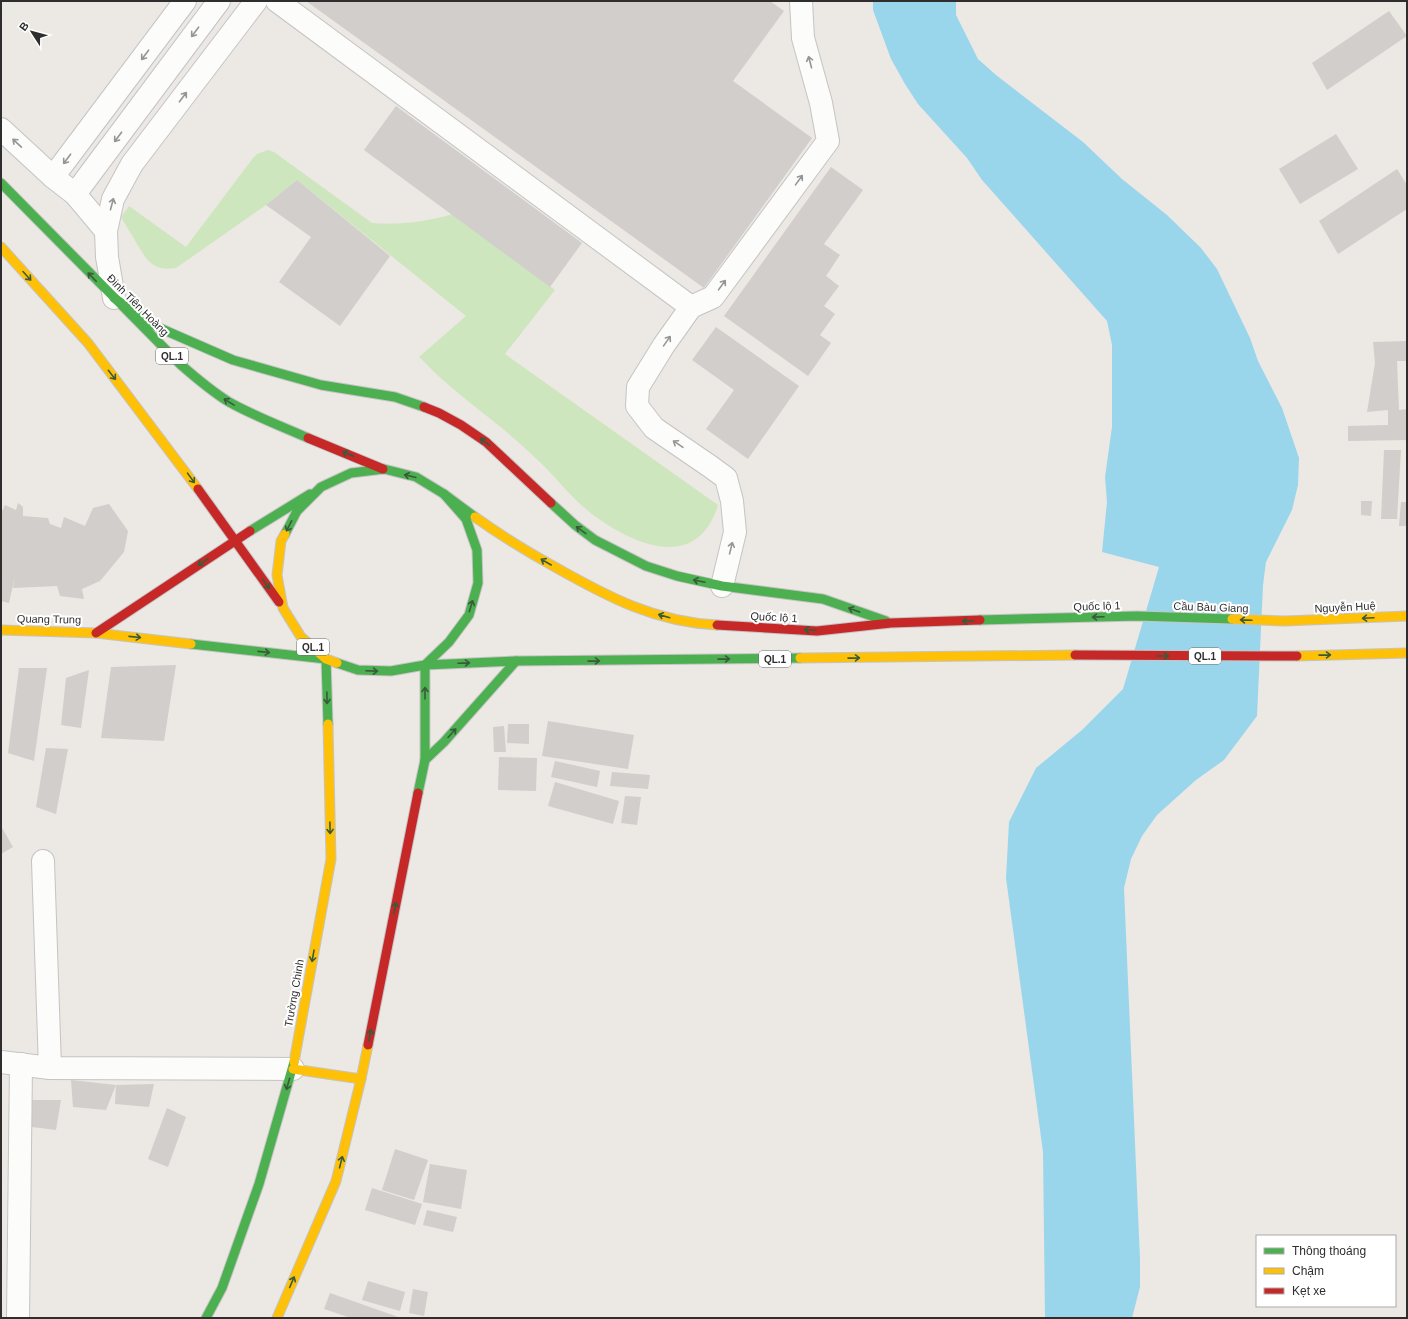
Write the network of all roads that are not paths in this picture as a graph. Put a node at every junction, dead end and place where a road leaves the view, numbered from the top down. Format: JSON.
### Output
{"nodes":[{"id":1,"x":185,"y":1,"type":"edge"},
{"id":2,"x":219,"y":1,"type":"edge"},
{"id":3,"x":256,"y":1,"type":"edge"},
{"id":4,"x":277,"y":1,"type":"edge"},
{"id":5,"x":801,"y":1,"type":"edge"},
{"id":6,"x":1,"y":129,"type":"edge"},
{"id":7,"x":53,"y":177,"type":"junction"},
{"id":8,"x":1,"y":183,"type":"edge"},
{"id":9,"x":75,"y":194,"type":"junction"},
{"id":10,"x":106,"y":231,"type":"junction"},
{"id":11,"x":1,"y":248,"type":"edge"},
{"id":12,"x":114,"y":298,"type":"junction"},
{"id":13,"x":691,"y":307,"type":"junction"},
{"id":14,"x":384,"y":469,"type":"junction"},
{"id":15,"x":321,"y":488,"type":"junction"},
{"id":16,"x":444,"y":494,"type":"junction"},
{"id":17,"x":235,"y":540,"type":"junction"},
{"id":18,"x":722,"y":586,"type":"junction"},
{"id":19,"x":283,"y":608,"type":"junction"},
{"id":20,"x":1137,"y":616,"type":"joint"},
{"id":21,"x":1407,"y":616,"type":"edge"},
{"id":22,"x":1285,"y":621,"type":"joint"},
{"id":23,"x":891,"y":623,"type":"junction"},
{"id":24,"x":1,"y":630,"type":"edge"},
{"id":25,"x":96,"y":632,"type":"junction"},
{"id":26,"x":1407,"y":653,"type":"edge"},
{"id":27,"x":326,"y":659,"type":"junction"},
{"id":28,"x":516,"y":661,"type":"junction"},
{"id":29,"x":425,"y":665,"type":"junction"},
{"id":30,"x":425,"y":760,"type":"junction"},
{"id":31,"x":43,"y":860,"type":"dead end"},
{"id":32,"x":11,"y":1063,"type":"edge"},
{"id":33,"x":50,"y":1068,"type":"junction"},
{"id":34,"x":293,"y":1069,"type":"junction"},
{"id":35,"x":360,"y":1080,"type":"junction"},
{"id":36,"x":18,"y":1318,"type":"edge"},
{"id":37,"x":206,"y":1318,"type":"edge"},
{"id":38,"x":277,"y":1318,"type":"edge"}],
"edges":[{"from":1,"to":7,"type":"street","one_way":true},
{"from":2,"to":9,"type":"street","one_way":true},
{"from":10,"to":3,"type":"street","one_way":true},
{"from":4,"to":13,"type":"street"},
{"from":13,"to":5,"type":"street","one_way":true},
{"from":7,"to":6,"type":"street","one_way":true},
{"from":7,"to":9,"type":"street"},
{"from":12,"to":8,"type":"main road","name":"Đinh Tiên Hoàng","number":"QL.1","one_way":true},
{"from":9,"to":10,"type":"street"},
{"from":10,"to":12,"type":"street"},
{"from":11,"to":17,"type":"main road","number":"QL.1","one_way":true},
{"from":14,"to":12,"type":"main road","name":"Đinh Tiên Hoàng","number":"QL.1","one_way":true},
{"from":18,"to":12,"type":"main road","one_way":true},
{"from":18,"to":13,"type":"street","one_way":true},
{"from":14,"to":15,"type":"main road","number":"QL.1"},
{"from":16,"to":14,"type":"main road","number":"QL.1","one_way":true},
{"from":15,"to":17,"type":"main road"},
{"from":15,"to":19,"type":"main road","number":"QL.1","one_way":true},
{"from":23,"to":16,"type":"main road","name":"Quốc lộ 1","number":"QL.1","one_way":true},
{"from":29,"to":16,"type":"main road","number":"QL.1","one_way":true},
{"from":17,"to":19,"type":"main road","number":"QL.1","one_way":true},
{"from":17,"to":25,"type":"main road","one_way":true},
{"from":23,"to":18,"type":"main road","one_way":true},
{"from":19,"to":27,"type":"main road","number":"QL.1"},
{"from":22,"to":20,"type":"main road","name":"Cầu Bàu Giang","number":"QL.1","one_way":true},
{"from":20,"to":23,"type":"main road","name":"Quốc lộ 1","number":"QL.1","one_way":true},
{"from":21,"to":22,"type":"main road","name":"Nguyễn Huệ","number":"QL.1","one_way":true},
{"from":24,"to":25,"type":"main road","name":"Quang Trung"},
{"from":25,"to":27,"type":"main road","name":"Quang Trung","one_way":true},
{"from":28,"to":26,"type":"main road","number":"QL.1","one_way":true},
{"from":27,"to":29,"type":"main road","number":"QL.1","one_way":true},
{"from":27,"to":34,"type":"main road","name":"Trường Chinh","one_way":true},
{"from":29,"to":28,"type":"main road","number":"QL.1","one_way":true},
{"from":30,"to":28,"type":"main road","one_way":true},
{"from":30,"to":29,"type":"main road","one_way":true},
{"from":35,"to":30,"type":"main road","one_way":true},
{"from":31,"to":33,"type":"street"},
{"from":32,"to":33,"type":"street"},
{"from":32,"to":36,"type":"street"},
{"from":33,"to":34,"type":"street"},
{"from":34,"to":35,"type":"main road"},
{"from":34,"to":37,"type":"main road","name":"Trường Chinh","one_way":true},
{"from":38,"to":35,"type":"main road","one_way":true}]}
